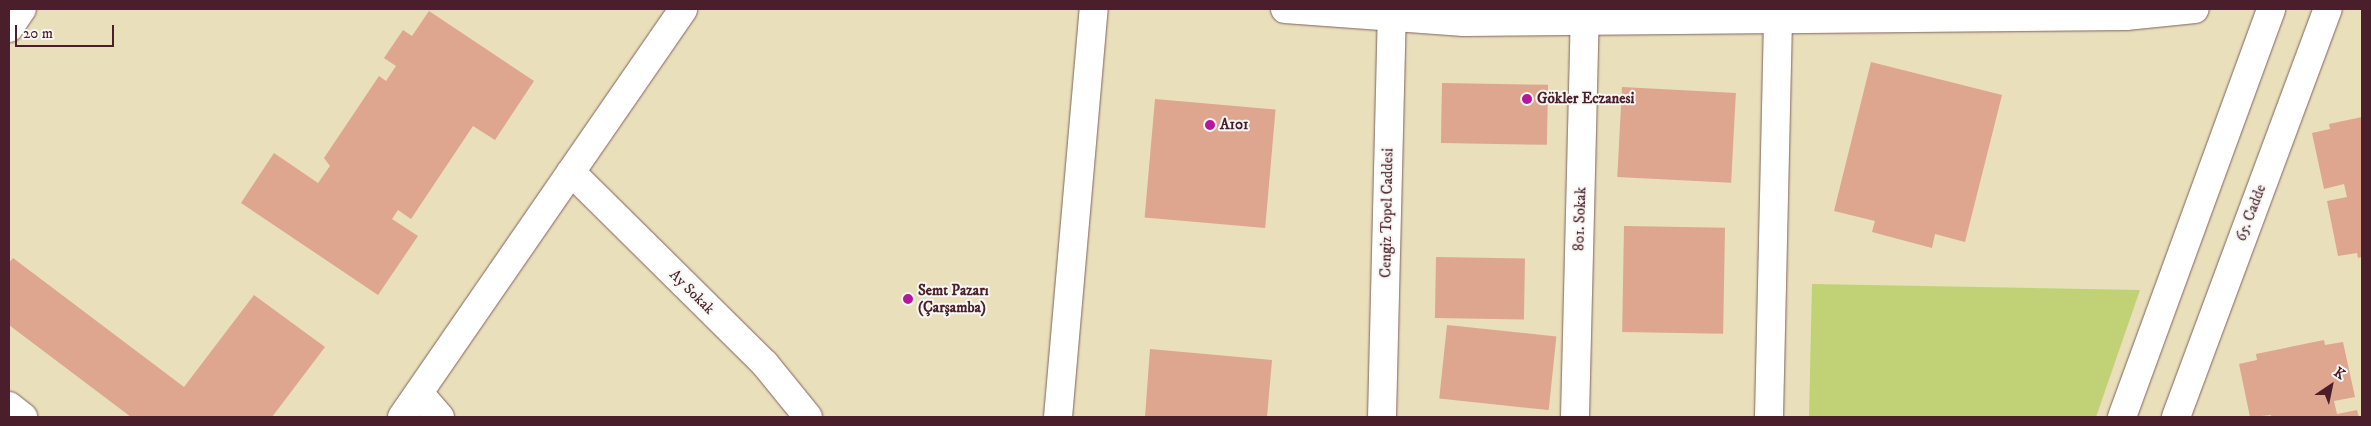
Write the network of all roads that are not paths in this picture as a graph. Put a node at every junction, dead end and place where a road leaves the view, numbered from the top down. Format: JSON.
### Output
{"nodes":[{"id":1,"x":22,"y":9,"type":"edge"},
{"id":2,"x":683,"y":9,"type":"edge"},
{"id":3,"x":1094,"y":9,"type":"edge"},
{"id":4,"x":1285,"y":9,"type":"edge"},
{"id":5,"x":2195,"y":9,"type":"edge"},
{"id":6,"x":2271,"y":9,"type":"edge"},
{"id":7,"x":2328,"y":9,"type":"edge"},
{"id":8,"x":1392,"y":12,"type":"edge"},
{"id":9,"x":1986,"y":13,"type":"edge"},
{"id":10,"x":1775,"y":14,"type":"edge"},
{"id":11,"x":1585,"y":20,"type":"junction"},
{"id":12,"x":9,"y":28,"type":"edge"},
{"id":13,"x":571,"y":172,"type":"junction"},
{"id":14,"x":419,"y":393,"type":"junction"},
{"id":15,"x":9,"y":406,"type":"edge"},
{"id":16,"x":23,"y":417,"type":"edge"},
{"id":17,"x":402,"y":417,"type":"edge"},
{"id":18,"x":440,"y":417,"type":"edge"},
{"id":19,"x":808,"y":417,"type":"edge"},
{"id":20,"x":1058,"y":417,"type":"edge"},
{"id":21,"x":1382,"y":417,"type":"edge"},
{"id":22,"x":1575,"y":417,"type":"edge"},
{"id":23,"x":1769,"y":417,"type":"edge"},
{"id":24,"x":2122,"y":417,"type":"edge"},
{"id":25,"x":2176,"y":417,"type":"edge"}],
"edges":[{"from":1,"to":12,"type":"street"},
{"from":2,"to":13,"type":"street"},
{"from":3,"to":20,"type":"street"},
{"from":4,"to":8,"type":"street"},
{"from":5,"to":9,"type":"street"},
{"from":6,"to":24,"type":"street"},
{"from":7,"to":25,"type":"street","name":"65. Cadde"},
{"from":8,"to":11,"type":"street"},
{"from":8,"to":21,"type":"street","name":"Cengiz Topel Caddesi"},
{"from":9,"to":10,"type":"street"},
{"from":10,"to":11,"type":"street"},
{"from":10,"to":23,"type":"street"},
{"from":11,"to":22,"type":"street","name":"801. Sokak"},
{"from":13,"to":14,"type":"street"},
{"from":13,"to":19,"type":"street","name":"Ay Sokak"},
{"from":14,"to":17,"type":"street"},
{"from":14,"to":18,"type":"street"},
{"from":15,"to":16,"type":"street"}]}
